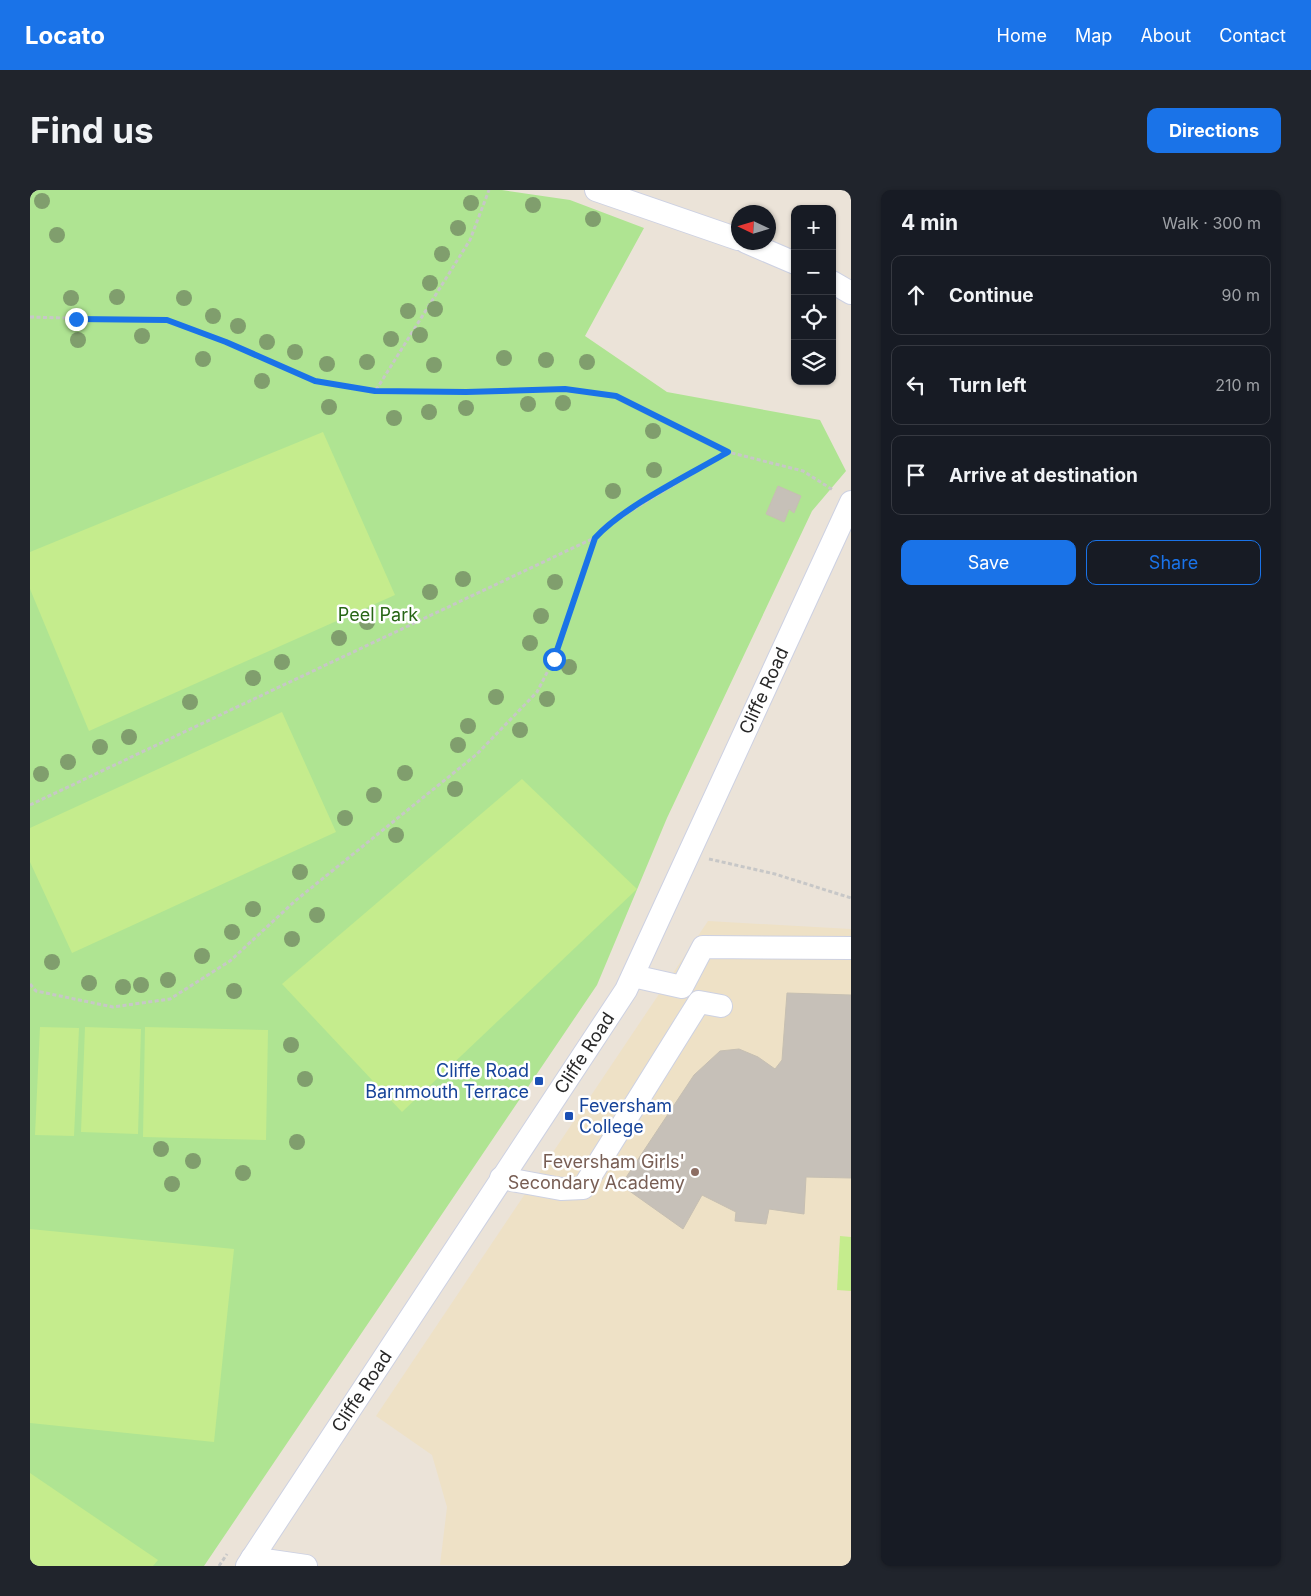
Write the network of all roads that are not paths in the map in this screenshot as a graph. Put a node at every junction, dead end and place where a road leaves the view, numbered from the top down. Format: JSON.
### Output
{"nodes":[{"id":1,"x":596,"y":190,"type":"edge"},
{"id":2,"x":731,"y":237,"type":"edge"},
{"id":3,"x":765,"y":250,"type":"edge"},
{"id":4,"x":791,"y":261,"type":"edge"},
{"id":5,"x":836,"y":284,"type":"edge"},
{"id":6,"x":851,"y":293,"type":"edge"},
{"id":7,"x":845,"y":497,"type":"edge"},
{"id":8,"x":851,"y":948,"type":"edge"},
{"id":9,"x":633,"y":976,"type":"junction"},
{"id":10,"x":721,"y":1006,"type":"dead end"},
{"id":11,"x":501,"y":1178,"type":"junction"},
{"id":12,"x":250,"y":1562,"type":"edge"},
{"id":13,"x":306,"y":1566,"type":"edge"}],
"edges":[{"from":1,"to":2,"type":"street"},
{"from":3,"to":4,"type":"street"},
{"from":5,"to":6,"type":"street"},
{"from":7,"to":9,"type":"street","name":"Cliffe Road"},
{"from":8,"to":9,"type":"street"},
{"from":9,"to":11,"type":"street","name":"Cliffe Road"},
{"from":10,"to":11,"type":"street"},
{"from":11,"to":12,"type":"street","name":"Cliffe Road"},
{"from":12,"to":13,"type":"street"}]}
